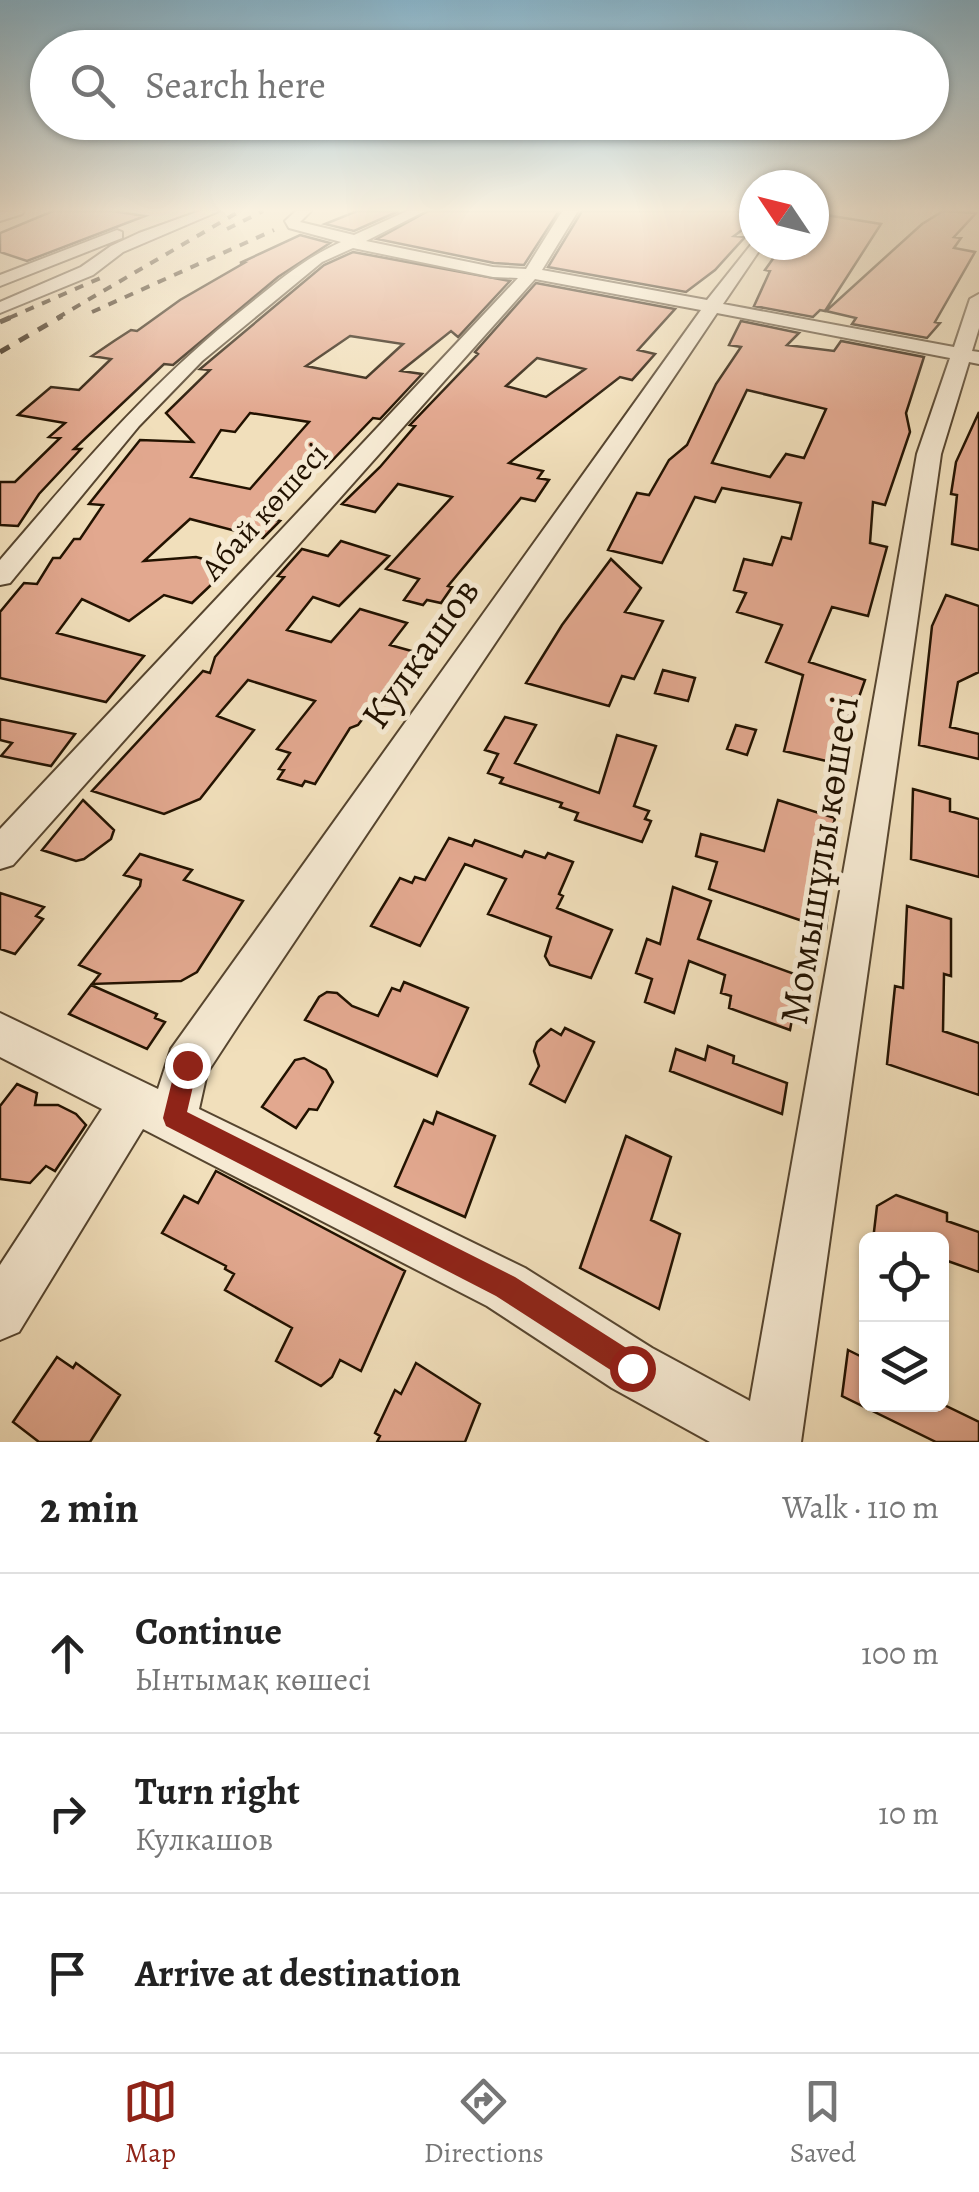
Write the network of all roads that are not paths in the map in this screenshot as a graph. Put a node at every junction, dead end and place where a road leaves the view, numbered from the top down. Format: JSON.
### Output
{"nodes":[{"id":1,"x":72,"y":278,"type":"edge"},
{"id":2,"x":290,"y":278,"type":"edge"},
{"id":3,"x":526,"y":278,"type":"edge"},
{"id":4,"x":564,"y":278,"type":"edge"},
{"id":5,"x":732,"y":278,"type":"edge"},
{"id":6,"x":979,"y":299,"type":"edge"},
{"id":7,"x":712,"y":306,"type":"junction"},
{"id":8,"x":0,"y":308,"type":"edge"},
{"id":9,"x":969,"y":357,"type":"edge"},
{"id":10,"x":0,"y":577,"type":"edge"},
{"id":11,"x":0,"y":854,"type":"edge"},
{"id":12,"x":0,"y":1034,"type":"edge"},
{"id":13,"x":155,"y":1109,"type":"junction"},
{"id":14,"x":0,"y":1313,"type":"edge"},
{"id":15,"x":769,"y":1442,"type":"edge"}],
"edges":[{"from":1,"to":8,"type":"street"},
{"from":2,"to":10,"type":"street"},
{"from":3,"to":11,"type":"street","name":"Абай көшесі"},
{"from":4,"to":7,"type":"street"},
{"from":5,"to":7,"type":"street","name":"Кулкашов"},
{"from":6,"to":9,"type":"street","name":"Момышұлы көшесі"},
{"from":7,"to":9,"type":"street"},
{"from":7,"to":13,"type":"street","name":"Кулкашов"},
{"from":9,"to":15,"type":"street","name":"Момышұлы көшесі"},
{"from":12,"to":13,"type":"street"},
{"from":13,"to":14,"type":"street","name":"Кулкашов"},
{"from":13,"to":15,"type":"street"}]}
